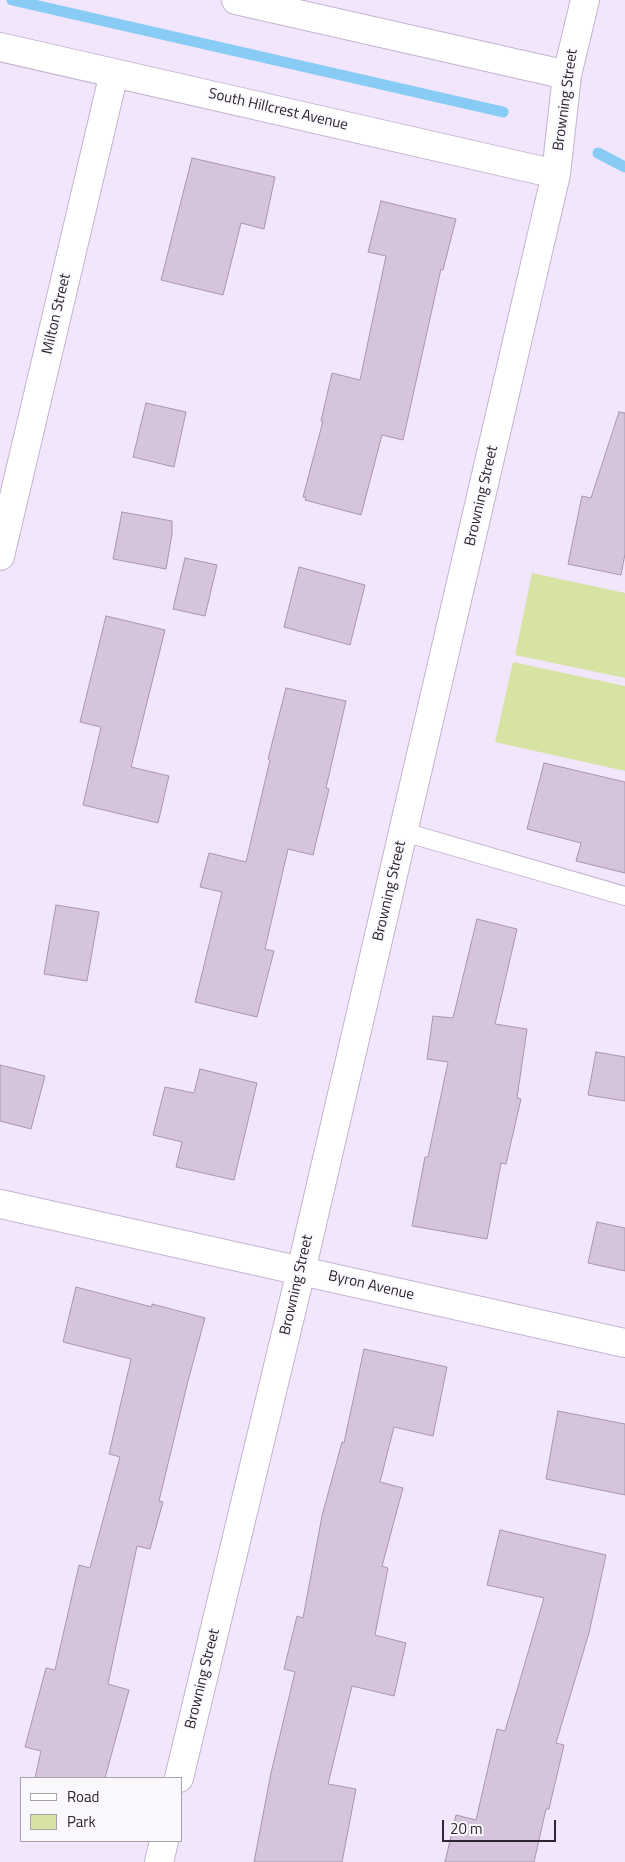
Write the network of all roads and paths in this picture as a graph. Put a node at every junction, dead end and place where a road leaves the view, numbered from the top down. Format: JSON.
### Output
{"nodes":[{"id":1,"x":236,"y":0,"type":"edge"},
{"id":2,"x":585,"y":0,"type":"edge"},
{"id":3,"x":0,"y":47,"type":"edge"},
{"id":4,"x":114,"y":73,"type":"junction"},
{"id":5,"x":567,"y":74,"type":"junction"},
{"id":6,"x":556,"y":174,"type":"junction"},
{"id":7,"x":0,"y":556,"type":"edge"},
{"id":8,"x":404,"y":832,"type":"junction"},
{"id":9,"x":625,"y":896,"type":"edge"},
{"id":10,"x":0,"y":1204,"type":"edge"},
{"id":11,"x":301,"y":1271,"type":"junction"},
{"id":12,"x":625,"y":1343,"type":"edge"},
{"id":13,"x":179,"y":1777,"type":"edge"},
{"id":14,"x":164,"y":1842,"type":"edge"},
{"id":15,"x":158,"y":1862,"type":"edge"}],
"edges":[{"from":1,"to":5,"type":"street"},
{"from":2,"to":5,"type":"street","name":"Browning Street"},
{"from":3,"to":4,"type":"street","name":"South Hillcrest Avenue"},
{"from":4,"to":6,"type":"street","name":"South Hillcrest Avenue"},
{"from":4,"to":7,"type":"street","name":"Milton Street"},
{"from":5,"to":6,"type":"street","name":"Browning Street"},
{"from":6,"to":8,"type":"street","name":"Browning Street"},
{"from":8,"to":9,"type":"lane"},
{"from":8,"to":11,"type":"street","name":"Browning Street"},
{"from":10,"to":11,"type":"street","name":"Byron Avenue"},
{"from":11,"to":12,"type":"street","name":"Byron Avenue"},
{"from":11,"to":13,"type":"street","name":"Browning Street"},
{"from":14,"to":15,"type":"street"}]}
